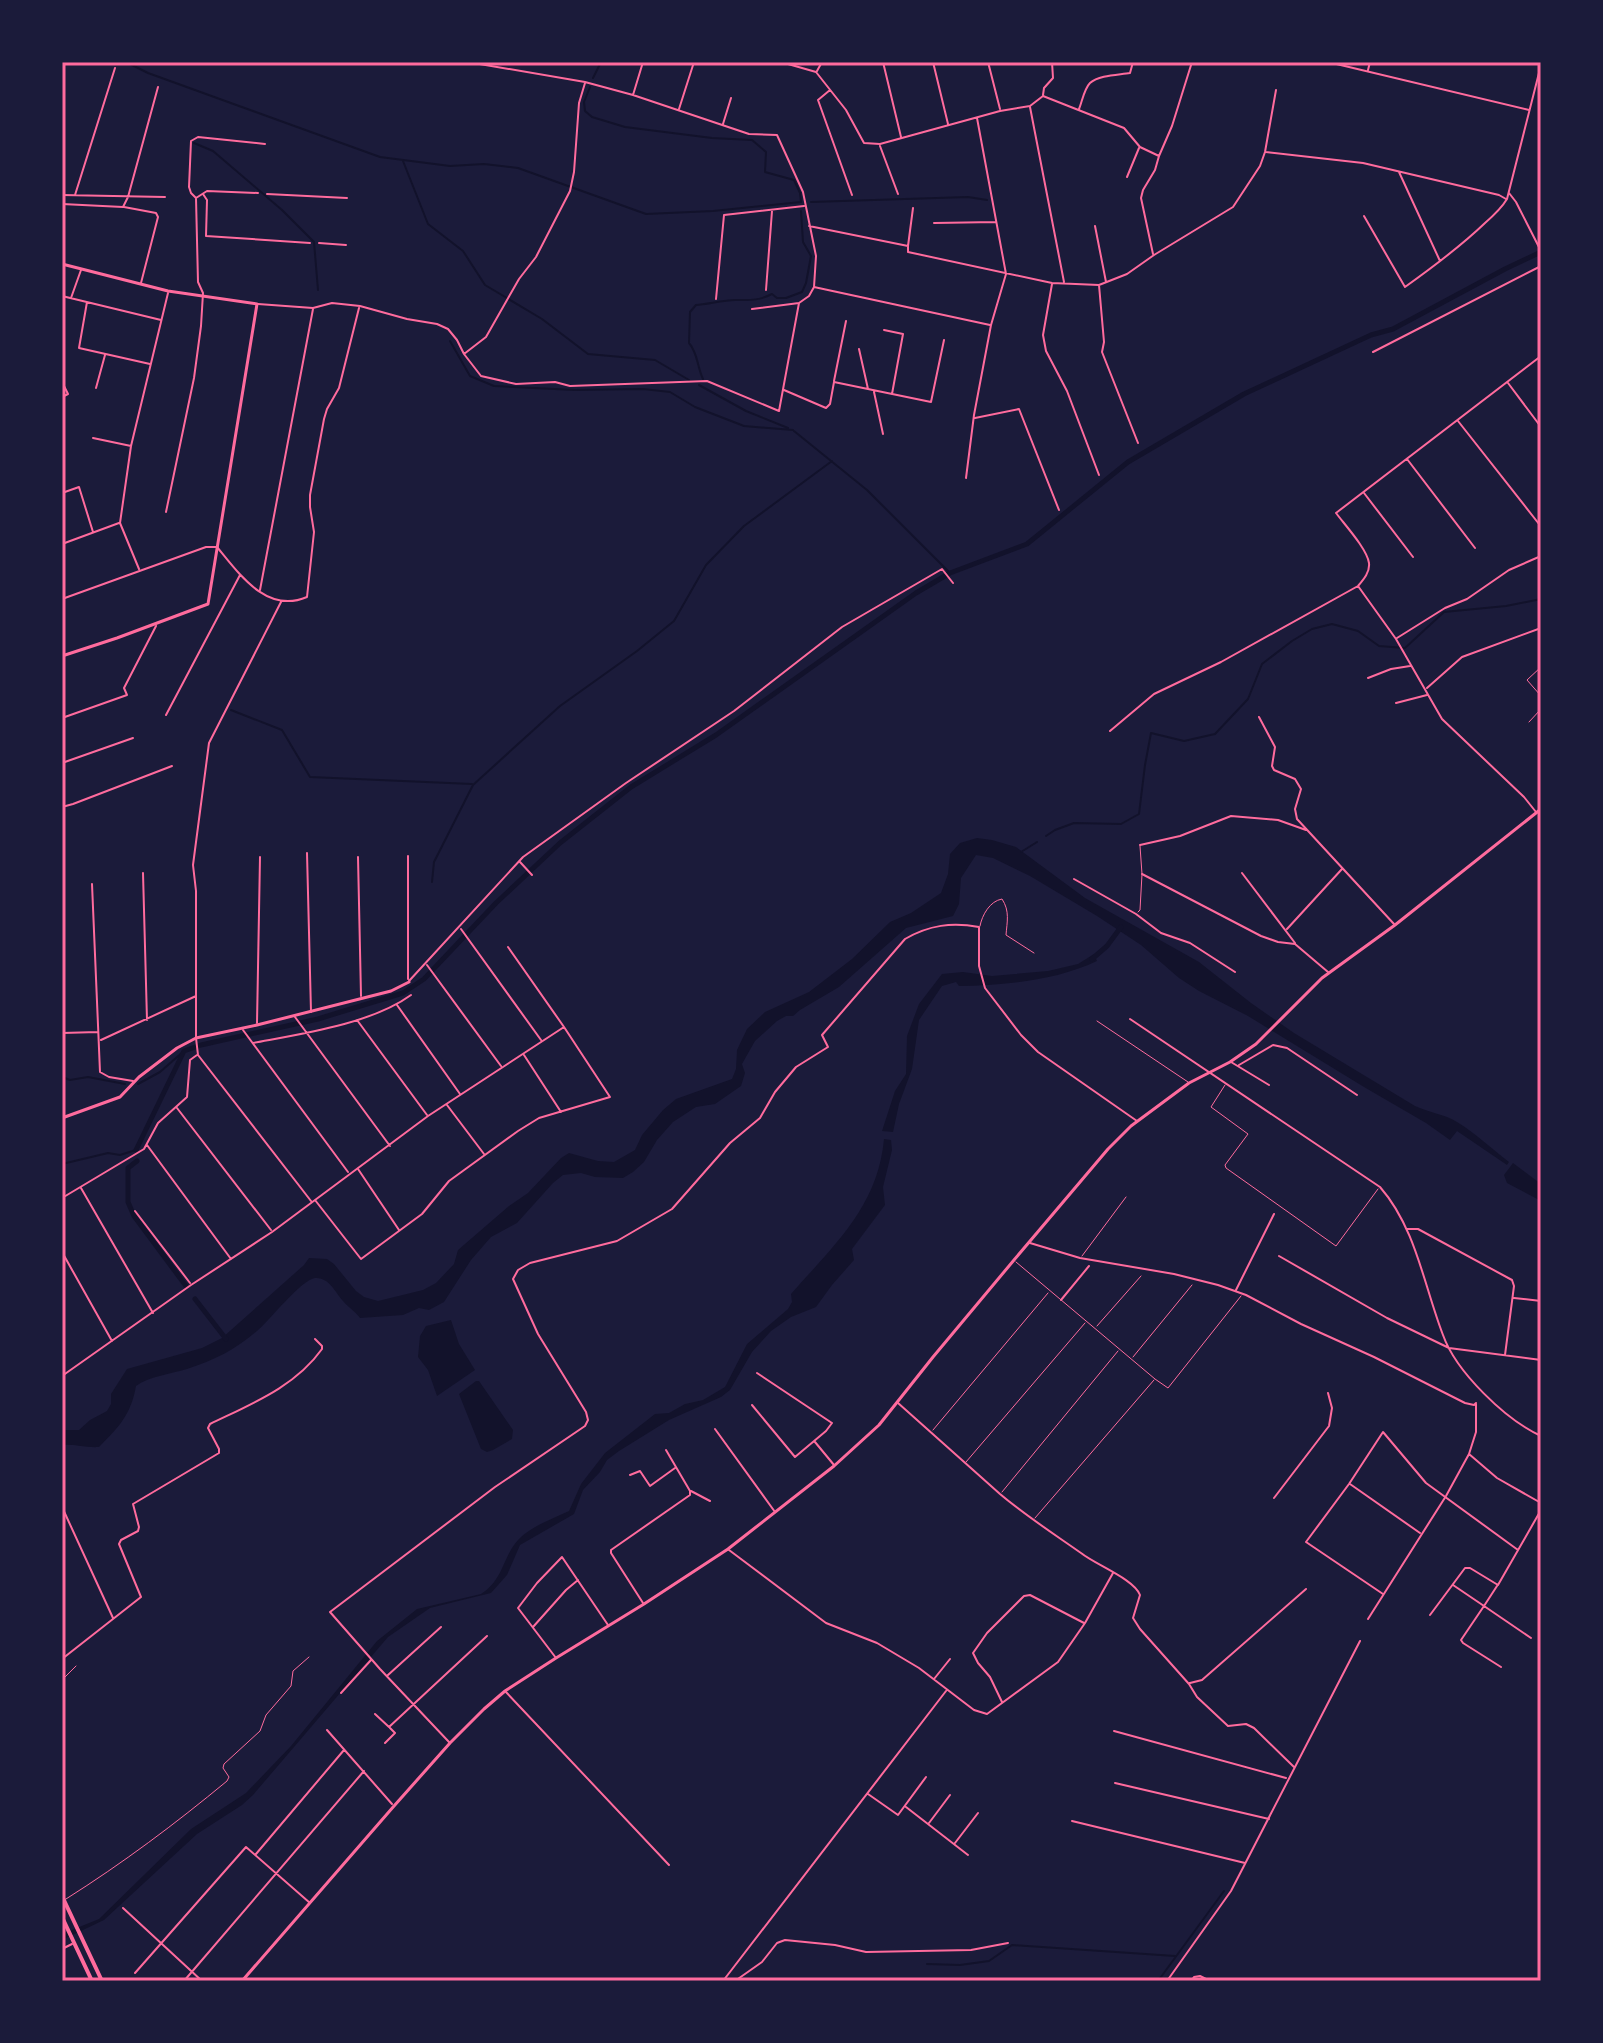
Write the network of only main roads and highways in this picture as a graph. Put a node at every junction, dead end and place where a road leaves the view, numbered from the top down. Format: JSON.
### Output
{"nodes":[{"id":1,"x":62,"y":264,"type":"edge"},
{"id":2,"x":62,"y":656,"type":"edge"},
{"id":3,"x":1539,"y":811,"type":"edge"},
{"id":4,"x":409,"y":982,"type":"road end"},
{"id":5,"x":62,"y":1118,"type":"edge"},
{"id":6,"x":63,"y":1898,"type":"edge"},
{"id":7,"x":62,"y":1917,"type":"edge"},
{"id":8,"x":92,"y":1981,"type":"edge"},
{"id":9,"x":102,"y":1981,"type":"edge"},
{"id":10,"x":242,"y":1981,"type":"edge"}],
"edges":[{"from":1,"to":2,"type":"main road"},
{"from":3,"to":10,"type":"main road"},
{"from":4,"to":5,"type":"main road"},
{"from":6,"to":9,"type":"highway"},
{"from":7,"to":8,"type":"highway"}]}
